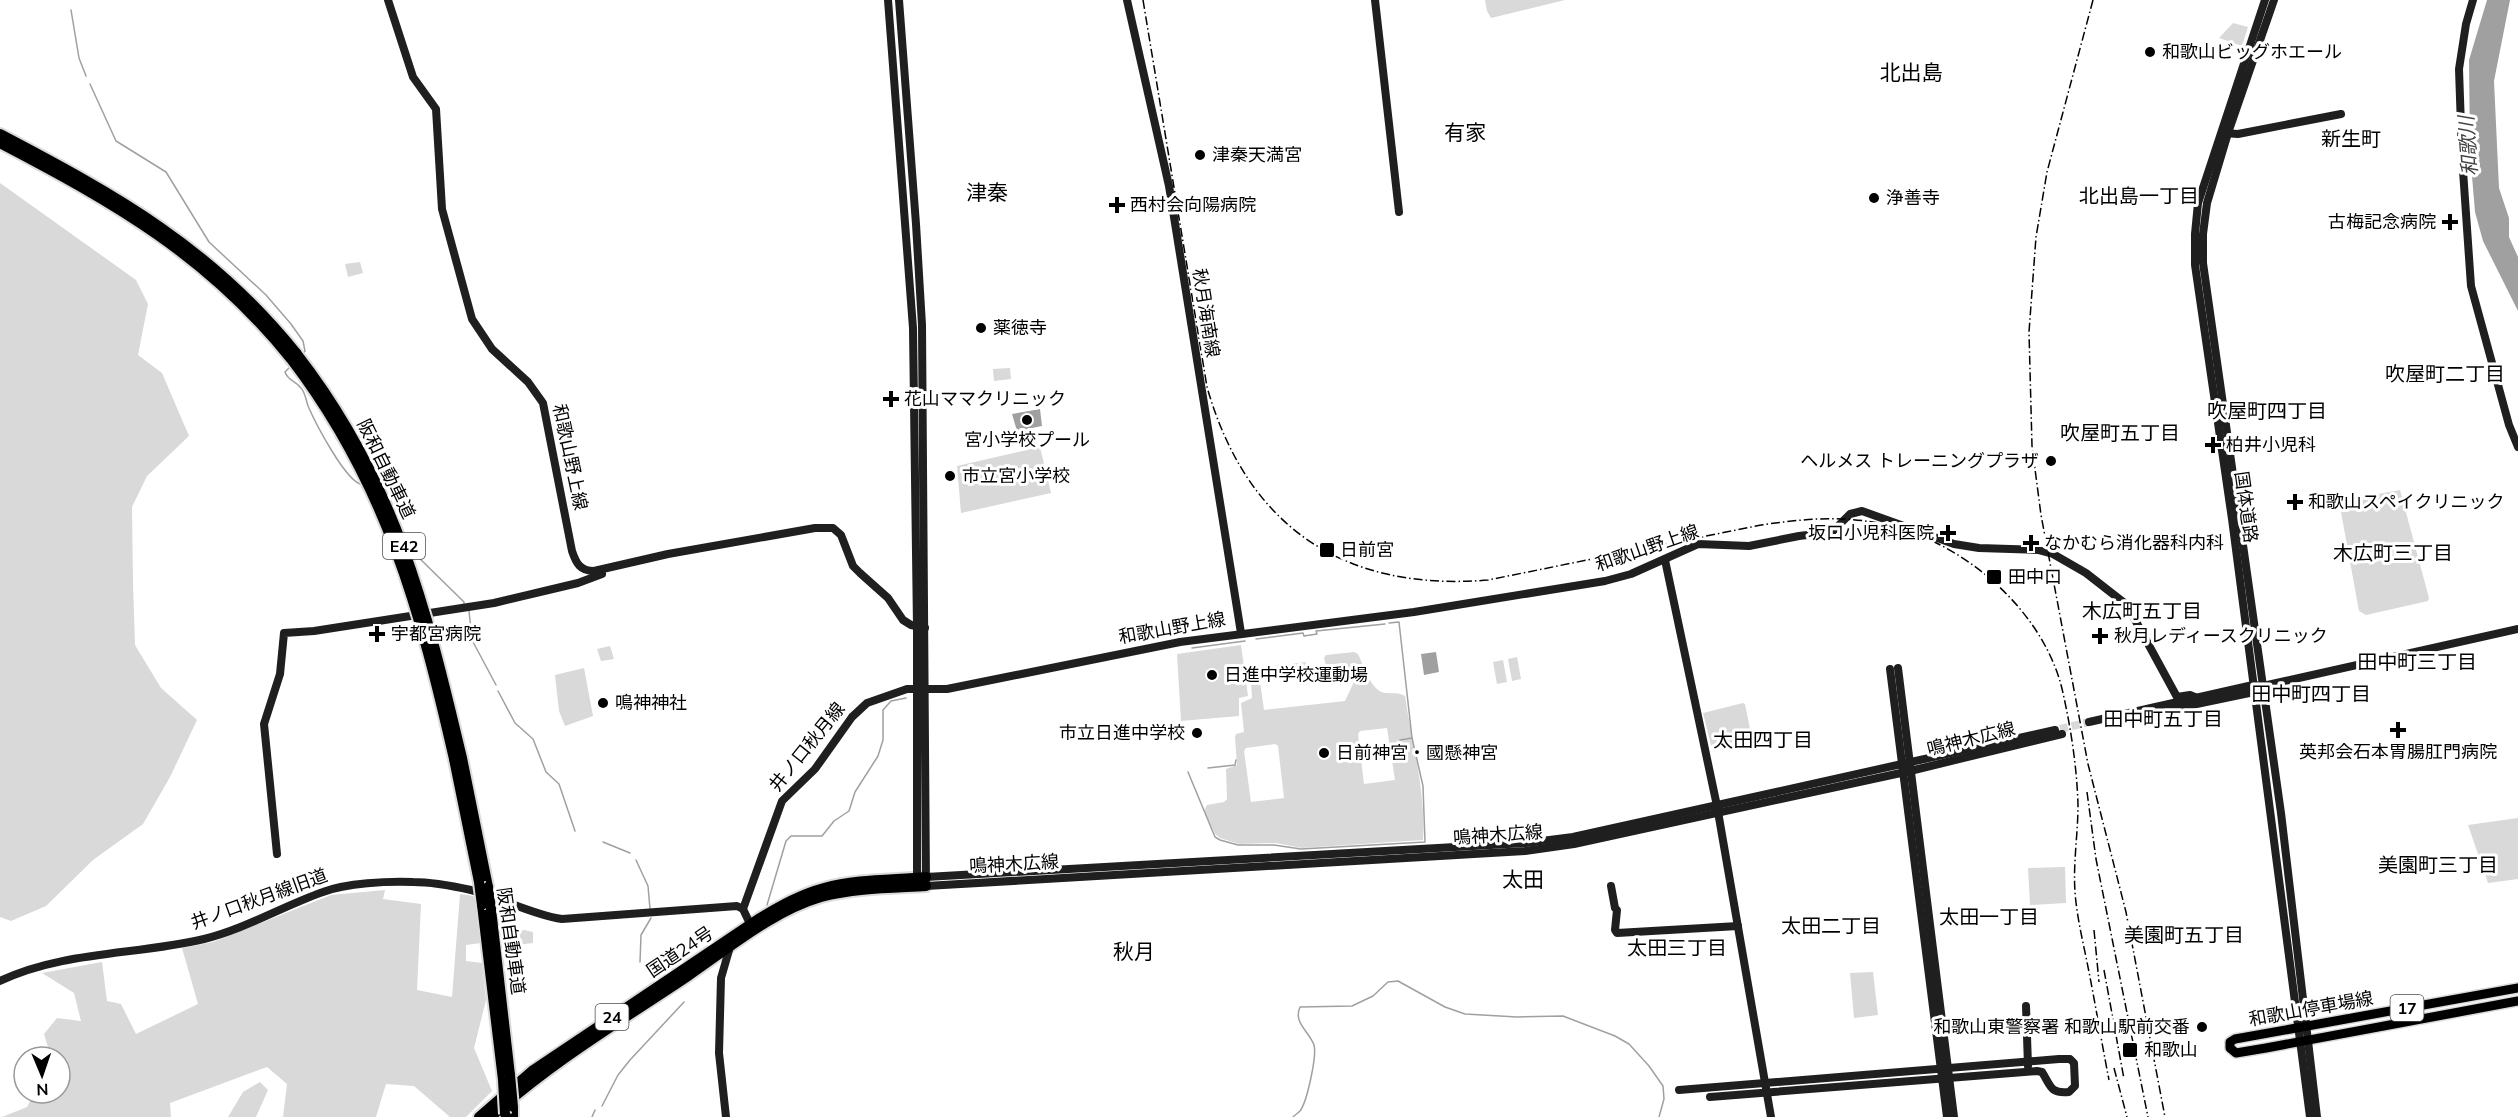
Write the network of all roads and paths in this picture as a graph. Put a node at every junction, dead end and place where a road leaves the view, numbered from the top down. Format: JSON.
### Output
{"nodes":[{"id":1,"x":388,"y":0,"type":"edge"},
{"id":2,"x":888,"y":0,"type":"edge"},
{"id":3,"x":899,"y":0,"type":"edge"},
{"id":4,"x":1127,"y":0,"type":"edge"},
{"id":5,"x":1375,"y":0,"type":"edge"},
{"id":6,"x":2265,"y":0,"type":"edge"},
{"id":7,"x":2274,"y":0,"type":"edge"},
{"id":8,"x":2473,"y":0,"type":"edge"},
{"id":9,"x":2341,"y":114,"type":"dead end"},
{"id":10,"x":2224,"y":133,"type":"junction"},
{"id":11,"x":0,"y":134,"type":"edge"},
{"id":12,"x":0,"y":143,"type":"edge"},
{"id":13,"x":1399,"y":212,"type":"dead end"},
{"id":14,"x":294,"y":356,"type":"junction"},
{"id":15,"x":2518,"y":447,"type":"edge"},
{"id":16,"x":1665,"y":560,"type":"junction"},
{"id":17,"x":575,"y":562,"type":"junction"},
{"id":18,"x":619,"y":567,"type":"junction"},
{"id":19,"x":578,"y":583,"type":"junction"},
{"id":20,"x":921,"y":627,"type":"junction"},
{"id":21,"x":2518,"y":629,"type":"edge"},
{"id":22,"x":1241,"y":633,"type":"junction"},
{"id":23,"x":1894,"y":668,"type":"dead end"},
{"id":24,"x":2263,"y":686,"type":"junction"},
{"id":25,"x":2254,"y":688,"type":"junction"},
{"id":26,"x":921,"y":690,"type":"junction"},
{"id":27,"x":2197,"y":701,"type":"junction"},
{"id":28,"x":2090,"y":725,"type":"tunnel mouth"},
{"id":29,"x":2061,"y":731,"type":"tunnel mouth"},
{"id":30,"x":1906,"y":768,"type":"junction"},
{"id":31,"x":1718,"y":810,"type":"junction"},
{"id":32,"x":277,"y":854,"type":"dead end"},
{"id":33,"x":922,"y":882,"type":"junction"},
{"id":34,"x":1611,"y":886,"type":"dead end"},
{"id":35,"x":743,"y":909,"type":"junction"},
{"id":36,"x":1738,"y":926,"type":"junction"},
{"id":37,"x":752,"y":928,"type":"junction"},
{"id":38,"x":728,"y":944,"type":"junction"},
{"id":39,"x":0,"y":981,"type":"edge"},
{"id":40,"x":2518,"y":988,"type":"edge"},
{"id":41,"x":2518,"y":1000,"type":"edge"},
{"id":42,"x":2026,"y":1006,"type":"dead end"},
{"id":43,"x":2301,"y":1028,"type":"junction"},
{"id":44,"x":2303,"y":1041,"type":"junction"},
{"id":45,"x":2028,"y":1067,"type":"junction"},
{"id":46,"x":1945,"y":1074,"type":"junction"},
{"id":47,"x":1767,"y":1088,"type":"junction"},
{"id":48,"x":1679,"y":1090,"type":"dead end"},
{"id":49,"x":1710,"y":1097,"type":"dead end"},
{"id":50,"x":509,"y":1114,"type":"edge"},
{"id":51,"x":478,"y":1117,"type":"edge"},
{"id":52,"x":490,"y":1117,"type":"edge"},
{"id":53,"x":726,"y":1117,"type":"edge"},
{"id":54,"x":1771,"y":1117,"type":"edge"},
{"id":55,"x":1947,"y":1117,"type":"edge"},
{"id":56,"x":1954,"y":1117,"type":"edge"},
{"id":57,"x":2310,"y":1117,"type":"edge"},
{"id":58,"x":2318,"y":1117,"type":"edge"}],
"edges":[{"from":1,"to":17,"type":"street","name":"和歌山野上線"},
{"from":2,"to":20,"type":"street"},
{"from":3,"to":20,"type":"street"},
{"from":4,"to":22,"type":"street","name":"秋月海南線"},
{"from":5,"to":13,"type":"street"},
{"from":6,"to":10,"type":"street","name":"国体道路"},
{"from":7,"to":10,"type":"street","name":"国体道路"},
{"from":8,"to":15,"type":"street"},
{"from":9,"to":10,"type":"street"},
{"from":10,"to":24,"type":"street","name":"国体道路"},
{"from":10,"to":25,"type":"street","name":"国体道路"},
{"from":11,"to":14,"type":"highway","name":"阪和自動車道","number":"E42"},
{"from":12,"to":14,"type":"highway","name":"阪和自動車道","number":"E42"},
{"from":14,"to":50,"type":"highway","name":"阪和自動車道","number":"E42","bridge":true},
{"from":16,"to":22,"type":"street","name":"和歌山野上線"},
{"from":16,"to":27,"type":"street","name":"和歌山野上線"},
{"from":16,"to":31,"type":"street"},
{"from":17,"to":18,"type":"street"},
{"from":17,"to":19,"type":"street","name":"和歌山野上線"},
{"from":18,"to":19,"type":"street"},
{"from":18,"to":20,"type":"street"},
{"from":19,"to":32,"type":"street"},
{"from":20,"to":26,"type":"street"},
{"from":21,"to":24,"type":"street"},
{"from":22,"to":26,"type":"street","name":"和歌山野上線"},
{"from":23,"to":30,"type":"street"},
{"from":24,"to":25,"type":"street"},
{"from":24,"to":43,"type":"street","name":"国体道路"},
{"from":25,"to":27,"type":"street"},
{"from":25,"to":43,"type":"street","name":"国体道路"},
{"from":26,"to":33,"type":"street"},
{"from":26,"to":35,"type":"street","name":"井ノ口秋月線"},
{"from":27,"to":28,"type":"street"},
{"from":29,"to":30,"type":"street","name":"鳴神木広線"},
{"from":30,"to":31,"type":"street","name":"鳴神木広線"},
{"from":30,"to":46,"type":"street"},
{"from":31,"to":33,"type":"street","name":"鳴神木広線"},
{"from":31,"to":36,"type":"street"},
{"from":33,"to":37,"type":"highway","name":"国道24号","number":"24"},
{"from":34,"to":36,"type":"street"},
{"from":35,"to":37,"type":"street"},
{"from":35,"to":39,"type":"street","name":"井ノ口秋月線旧道"},
{"from":36,"to":47,"type":"street"},
{"from":37,"to":38,"type":"highway","name":"国道24号","number":"24"},
{"from":38,"to":51,"type":"highway","name":"国道24号","number":"24"},
{"from":38,"to":52,"type":"highway","name":"国道24号","number":"24"},
{"from":38,"to":53,"type":"street"},
{"from":40,"to":43,"type":"main road","name":"和歌山停車場線","number":"17"},
{"from":41,"to":44,"type":"main road","name":"和歌山停車場線","number":"17"},
{"from":42,"to":45,"type":"street"},
{"from":43,"to":44,"type":"street"},
{"from":43,"to":44,"type":"main road","name":"和歌山停車場線","number":"17"},
{"from":44,"to":57,"type":"street"},
{"from":44,"to":58,"type":"street"},
{"from":45,"to":45,"type":"street"},
{"from":45,"to":46,"type":"street"},
{"from":46,"to":47,"type":"street"},
{"from":46,"to":55,"type":"street"},
{"from":46,"to":56,"type":"street"},
{"from":47,"to":48,"type":"street"},
{"from":47,"to":49,"type":"street"},
{"from":47,"to":54,"type":"street"}]}
